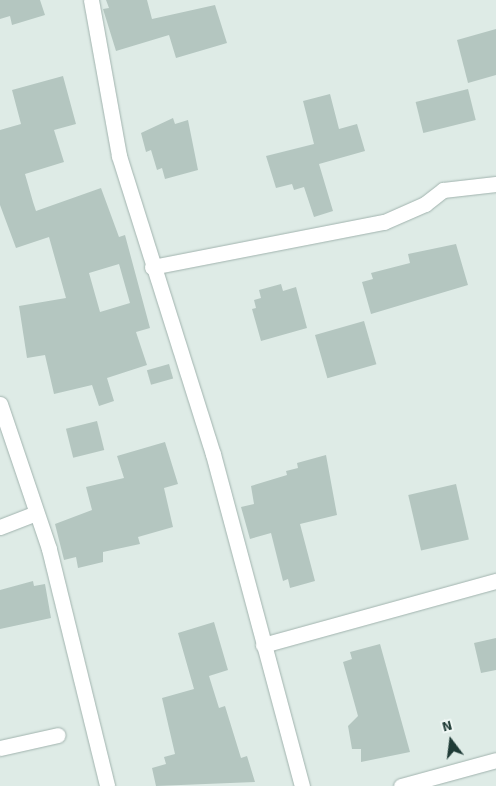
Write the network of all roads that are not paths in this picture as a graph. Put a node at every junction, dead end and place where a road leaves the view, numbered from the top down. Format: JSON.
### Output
{"nodes":[{"id":1,"x":92,"y":0,"type":"edge"},
{"id":2,"x":496,"y":184,"type":"edge"},
{"id":3,"x":152,"y":267,"type":"junction"},
{"id":4,"x":0,"y":404,"type":"edge"},
{"id":5,"x":34,"y":514,"type":"junction"},
{"id":6,"x":0,"y":527,"type":"edge"},
{"id":7,"x":496,"y":581,"type":"edge"},
{"id":8,"x":263,"y":645,"type":"junction"},
{"id":9,"x":58,"y":735,"type":"dead end"},
{"id":10,"x":0,"y":748,"type":"edge"},
{"id":11,"x":496,"y":760,"type":"edge"},
{"id":12,"x":107,"y":786,"type":"edge"},
{"id":13,"x":302,"y":786,"type":"edge"},
{"id":14,"x":401,"y":786,"type":"edge"}],
"edges":[{"from":1,"to":3,"type":"street"},
{"from":2,"to":3,"type":"street"},
{"from":3,"to":8,"type":"street"},
{"from":4,"to":5,"type":"street"},
{"from":5,"to":6,"type":"street"},
{"from":5,"to":12,"type":"street"},
{"from":7,"to":8,"type":"street"},
{"from":8,"to":13,"type":"street"},
{"from":9,"to":10,"type":"street"},
{"from":11,"to":14,"type":"street"}]}
